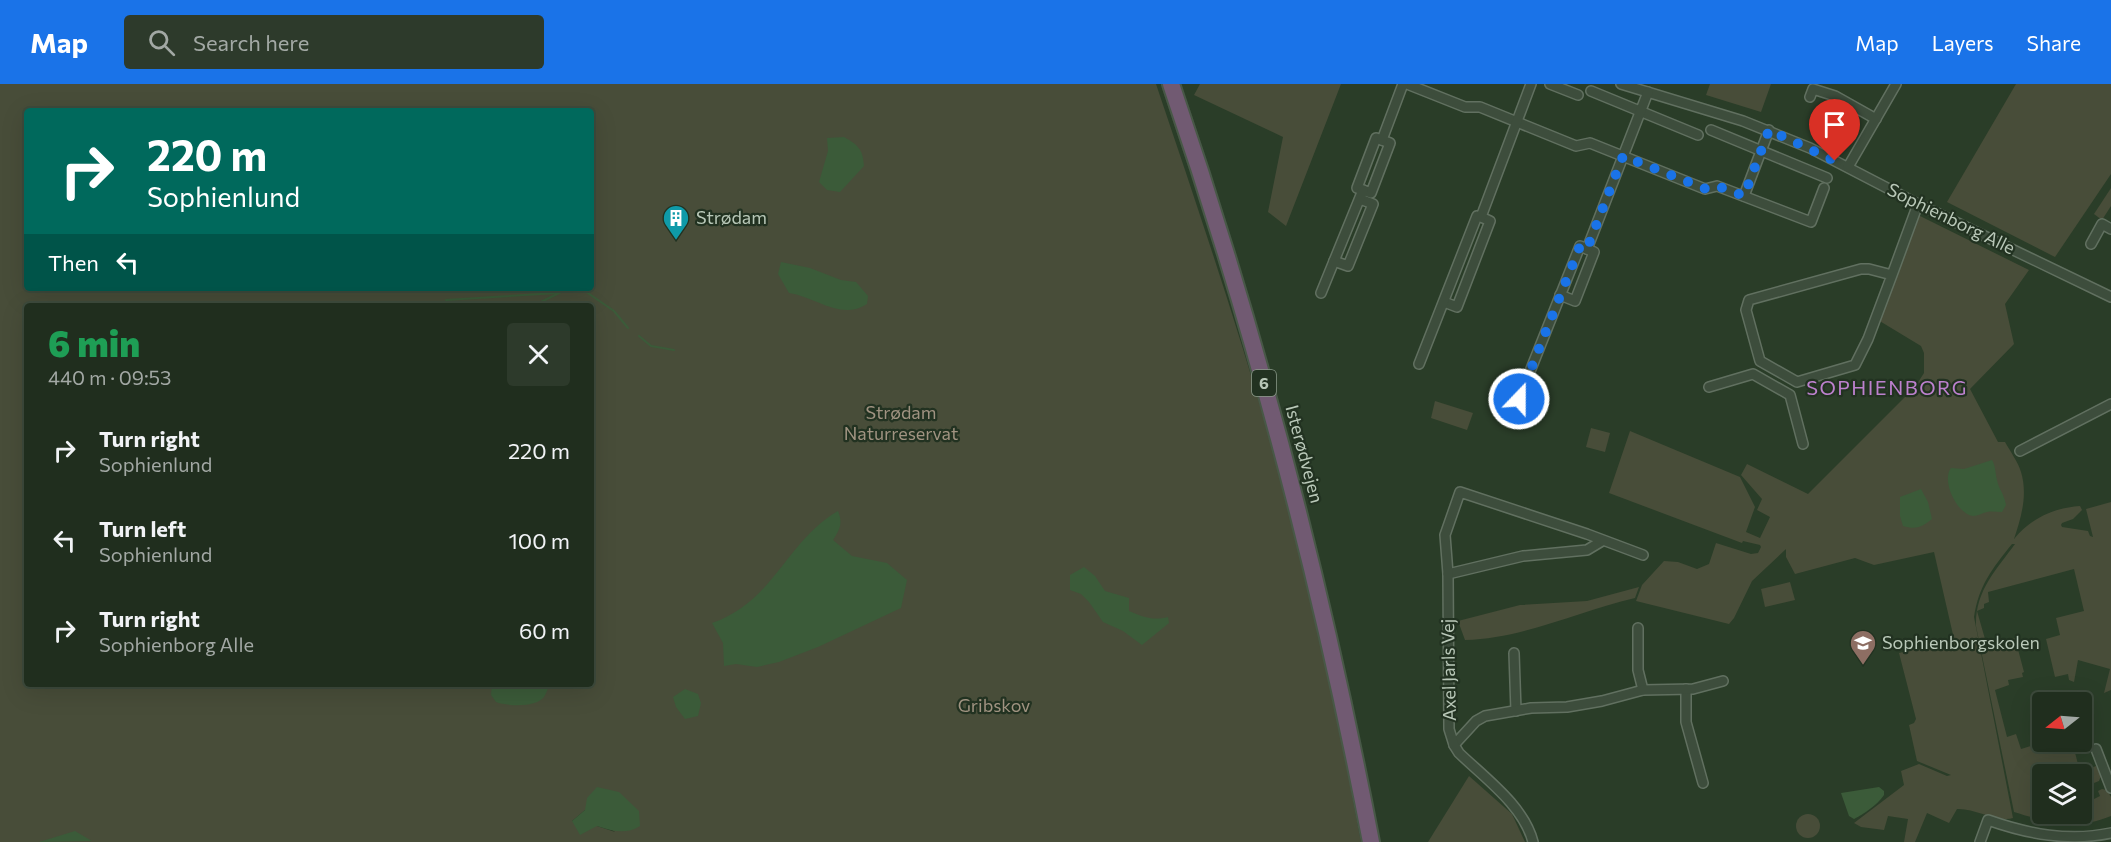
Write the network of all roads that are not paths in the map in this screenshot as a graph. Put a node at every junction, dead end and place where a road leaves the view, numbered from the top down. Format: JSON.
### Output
{"nodes":[{"id":1,"x":1171,"y":84,"type":"edge"},
{"id":2,"x":1403,"y":84,"type":"edge"},
{"id":3,"x":1407,"y":84,"type":"edge"},
{"id":4,"x":1531,"y":84,"type":"edge"},
{"id":5,"x":1550,"y":84,"type":"edge"},
{"id":6,"x":1621,"y":84,"type":"edge"},
{"id":7,"x":1896,"y":84,"type":"edge"},
{"id":8,"x":1591,"y":91,"type":"dead end"},
{"id":9,"x":1648,"y":92,"type":"junction"},
{"id":10,"x":1578,"y":95,"type":"dead end"},
{"id":11,"x":1810,"y":97,"type":"dead end"},
{"id":12,"x":1640,"y":112,"type":"junction"},
{"id":13,"x":1876,"y":119,"type":"junction"},
{"id":14,"x":1516,"y":121,"type":"junction"},
{"id":15,"x":1711,"y":130,"type":"dead end"},
{"id":16,"x":1769,"y":130,"type":"junction"},
{"id":17,"x":1698,"y":135,"type":"dead end"},
{"id":18,"x":1382,"y":140,"type":"junction"},
{"id":19,"x":1761,"y":151,"type":"junction"},
{"id":20,"x":1623,"y":156,"type":"junction"},
{"id":21,"x":1848,"y":167,"type":"junction"},
{"id":22,"x":1361,"y":194,"type":"junction"},
{"id":23,"x":1744,"y":196,"type":"junction"},
{"id":24,"x":1918,"y":204,"type":"junction"},
{"id":25,"x":1481,"y":217,"type":"junction"},
{"id":26,"x":2111,"y":228,"type":"edge"},
{"id":27,"x":2091,"y":244,"type":"dead end"},
{"id":28,"x":1587,"y":249,"type":"junction"},
{"id":29,"x":1334,"y":261,"type":"junction"},
{"id":30,"x":1892,"y":275,"type":"junction"},
{"id":31,"x":1321,"y":293,"type":"dead end"},
{"id":32,"x":1560,"y":295,"type":"junction"},
{"id":33,"x":2111,"y":297,"type":"edge"},
{"id":34,"x":1443,"y":302,"type":"junction"},
{"id":35,"x":1758,"y":355,"type":"junction"},
{"id":36,"x":1419,"y":364,"type":"dead end"},
{"id":37,"x":1746,"y":376,"type":"junction"},
{"id":38,"x":1803,"y":380,"type":"junction"},
{"id":39,"x":1708,"y":387,"type":"dead end"},
{"id":40,"x":1519,"y":399,"type":"dead end"},
{"id":41,"x":1791,"y":401,"type":"junction"},
{"id":42,"x":2111,"y":404,"type":"edge"},
{"id":43,"x":1803,"y":444,"type":"dead end"},
{"id":44,"x":2020,"y":451,"type":"dead end"},
{"id":45,"x":1602,"y":541,"type":"junction"},
{"id":46,"x":1643,"y":555,"type":"dead end"},
{"id":47,"x":1448,"y":574,"type":"junction"},
{"id":48,"x":1638,"y":628,"type":"dead end"},
{"id":49,"x":1514,"y":653,"type":"dead end"},
{"id":50,"x":1723,"y":681,"type":"dead end"},
{"id":51,"x":1686,"y":689,"type":"junction"},
{"id":52,"x":1643,"y":690,"type":"junction"},
{"id":53,"x":1516,"y":711,"type":"junction"},
{"id":54,"x":1454,"y":745,"type":"junction"},
{"id":55,"x":2096,"y":749,"type":"dead end"},
{"id":56,"x":1703,"y":783,"type":"dead end"},
{"id":57,"x":2111,"y":788,"type":"edge"},
{"id":58,"x":2111,"y":833,"type":"edge"},
{"id":59,"x":1371,"y":842,"type":"edge"},
{"id":60,"x":1533,"y":842,"type":"edge"},
{"id":61,"x":1980,"y":842,"type":"edge"}],
"edges":[{"from":1,"to":59,"type":"highway","name":"Isterødvejen","number":"6"},
{"from":2,"to":18,"type":"street"},
{"from":3,"to":14,"type":"street"},
{"from":4,"to":14,"type":"street"},
{"from":5,"to":10,"type":"street"},
{"from":6,"to":9,"type":"street","name":"Sophienborg Alle"},
{"from":7,"to":13,"type":"street"},
{"from":8,"to":12,"type":"street"},
{"from":9,"to":12,"type":"street"},
{"from":9,"to":16,"type":"street","name":"Sophienborg Alle"},
{"from":11,"to":13,"type":"street"},
{"from":12,"to":17,"type":"street"},
{"from":12,"to":20,"type":"street"},
{"from":13,"to":21,"type":"street"},
{"from":14,"to":20,"type":"street"},
{"from":14,"to":25,"type":"street"},
{"from":15,"to":19,"type":"street"},
{"from":16,"to":19,"type":"street"},
{"from":16,"to":21,"type":"street","name":"Sophienborg Alle"},
{"from":18,"to":22,"type":"street"},
{"from":18,"to":22,"type":"street"},
{"from":19,"to":23,"type":"street"},
{"from":19,"to":23,"type":"street"},
{"from":20,"to":23,"type":"street"},
{"from":20,"to":28,"type":"street"},
{"from":21,"to":24,"type":"street","name":"Sophienborg Alle"},
{"from":22,"to":29,"type":"street"},
{"from":22,"to":29,"type":"street"},
{"from":24,"to":30,"type":"street"},
{"from":24,"to":33,"type":"street","name":"Sophienborg Alle"},
{"from":25,"to":34,"type":"street"},
{"from":25,"to":34,"type":"street"},
{"from":26,"to":27,"type":"street"},
{"from":28,"to":32,"type":"street"},
{"from":28,"to":32,"type":"street"},
{"from":29,"to":31,"type":"street"},
{"from":30,"to":35,"type":"street"},
{"from":30,"to":38,"type":"street"},
{"from":32,"to":40,"type":"street"},
{"from":34,"to":36,"type":"street"},
{"from":35,"to":37,"type":"street"},
{"from":35,"to":38,"type":"street"},
{"from":37,"to":39,"type":"street"},
{"from":37,"to":41,"type":"street"},
{"from":38,"to":41,"type":"street"},
{"from":41,"to":43,"type":"street"},
{"from":42,"to":44,"type":"street"},
{"from":45,"to":46,"type":"street","name":"Axel Jarls Vej"},
{"from":45,"to":47,"type":"street"},
{"from":45,"to":47,"type":"street","name":"Axel Jarls Vej"},
{"from":47,"to":54,"type":"street","name":"Axel Jarls Vej"},
{"from":48,"to":52,"type":"street"},
{"from":49,"to":53,"type":"street"},
{"from":50,"to":51,"type":"street"},
{"from":51,"to":52,"type":"street"},
{"from":51,"to":56,"type":"street"},
{"from":52,"to":53,"type":"street"},
{"from":53,"to":54,"type":"street"},
{"from":54,"to":60,"type":"street","name":"Axel Jarls Vej"},
{"from":55,"to":57,"type":"street"},
{"from":58,"to":61,"type":"street"}]}
